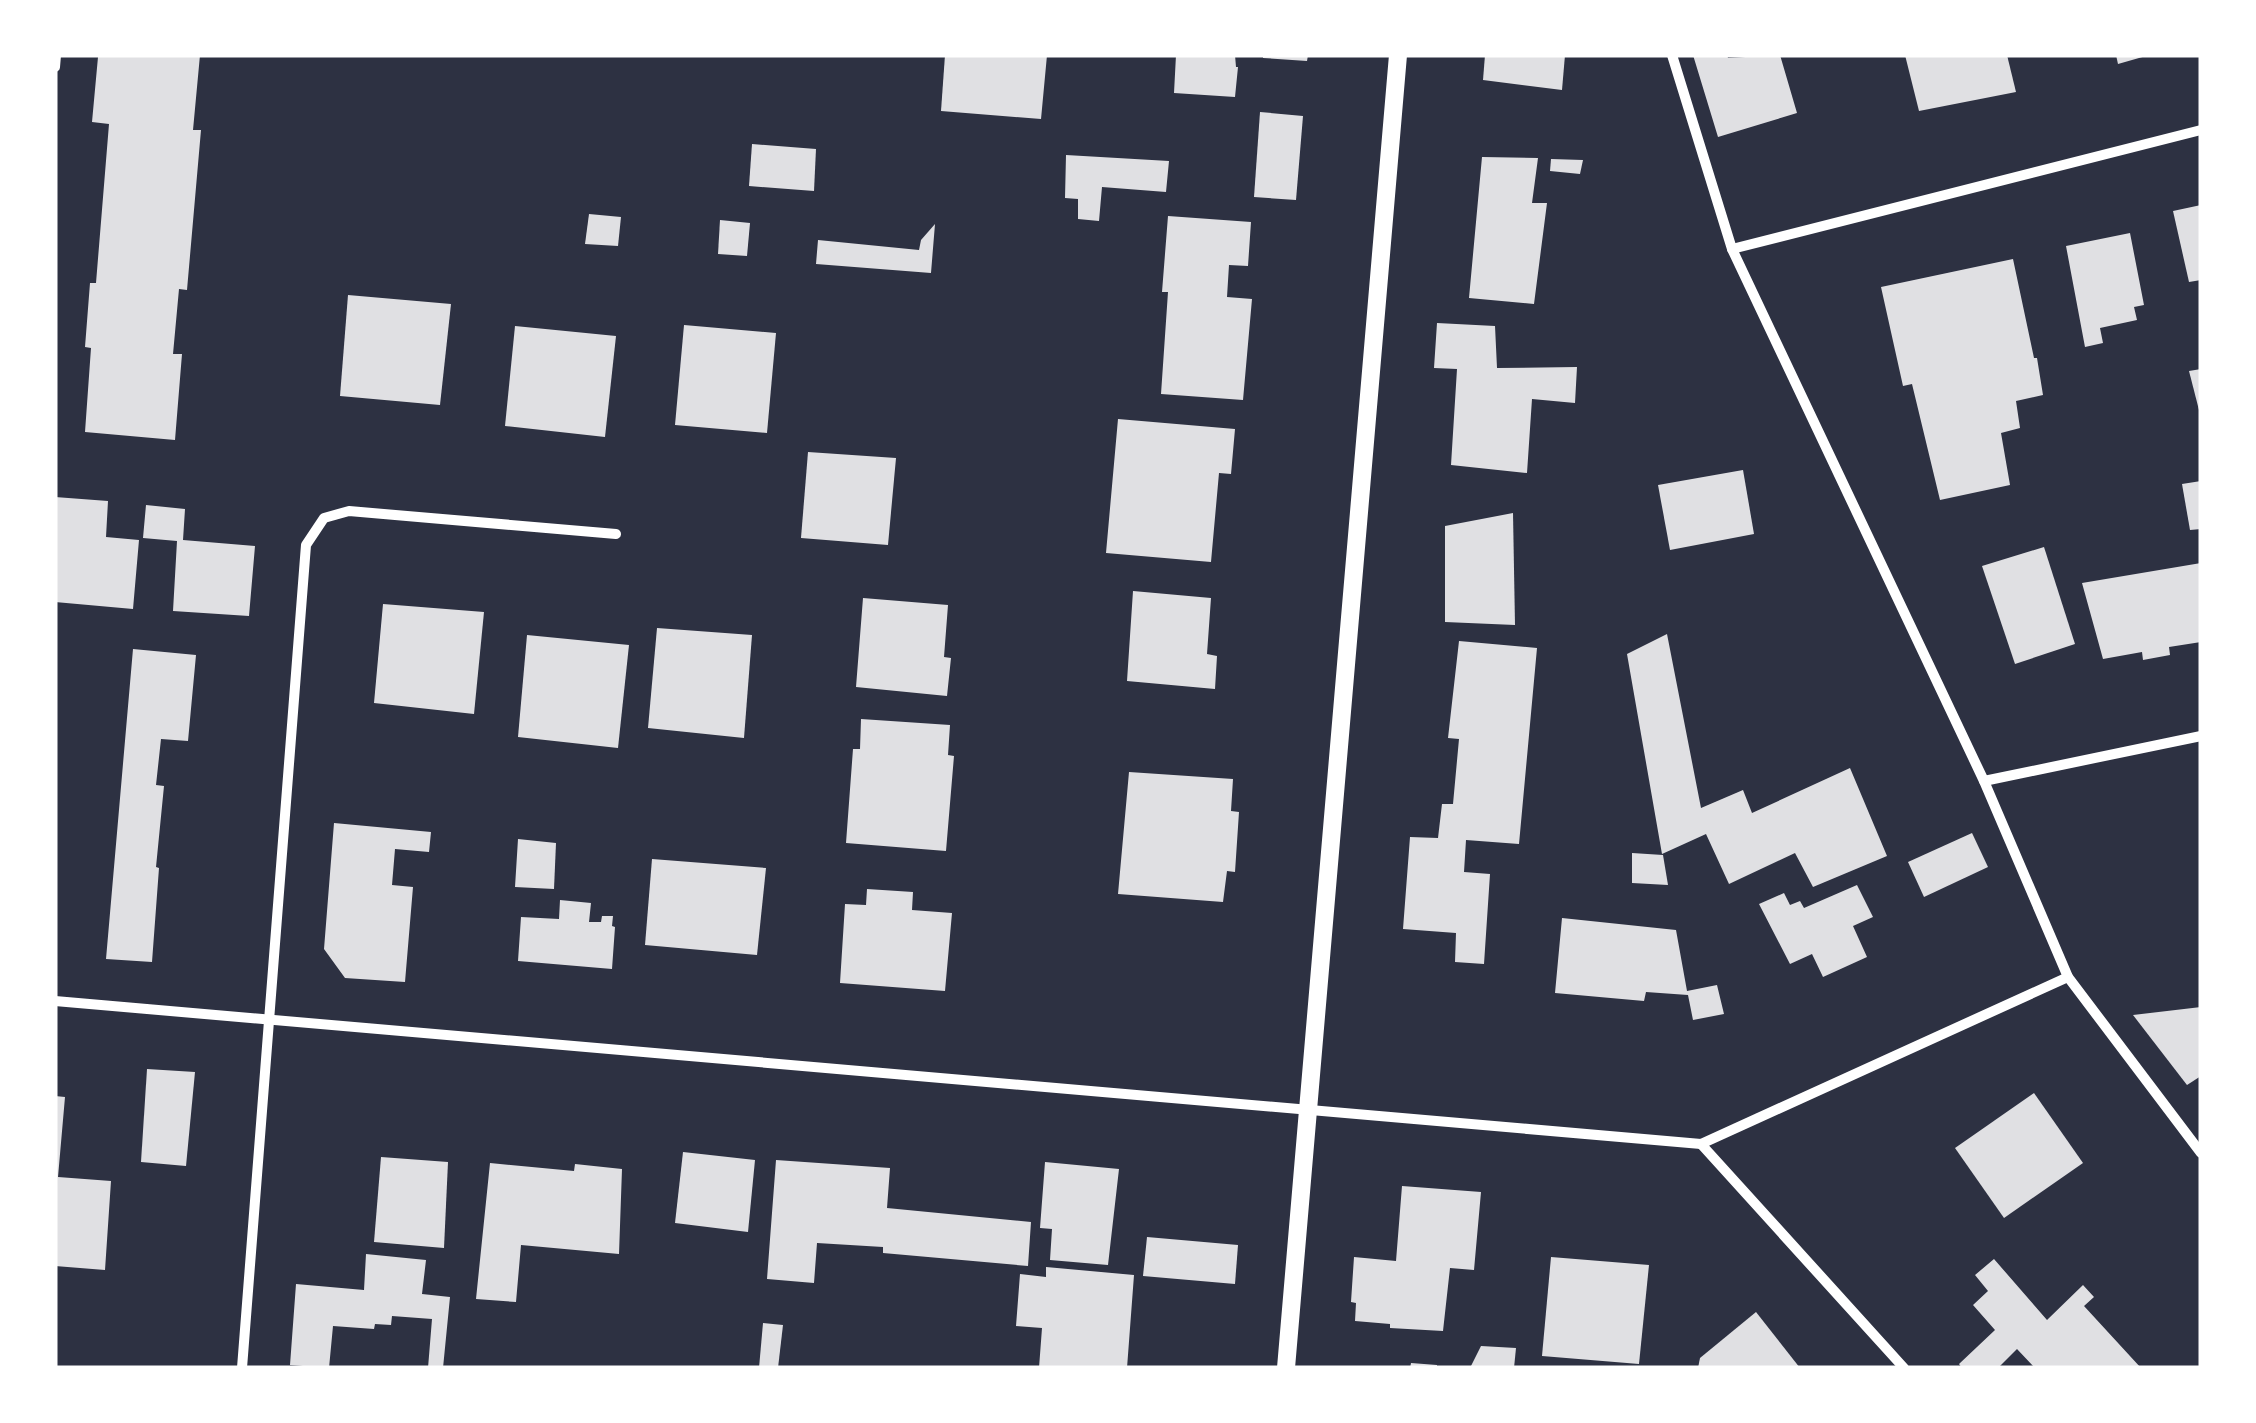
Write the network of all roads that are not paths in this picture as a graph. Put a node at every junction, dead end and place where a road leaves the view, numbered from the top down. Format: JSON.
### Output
{"nodes":[{"id":1,"x":56,"y":55,"type":"edge"},
{"id":2,"x":1398,"y":55,"type":"edge"},
{"id":3,"x":1672,"y":55,"type":"edge"},
{"id":4,"x":55,"y":67,"type":"edge"},
{"id":5,"x":2201,"y":130,"type":"edge"},
{"id":6,"x":1732,"y":248,"type":"junction"},
{"id":7,"x":616,"y":534,"type":"dead end"},
{"id":8,"x":2201,"y":736,"type":"edge"},
{"id":9,"x":1984,"y":781,"type":"junction"},
{"id":10,"x":2068,"y":977,"type":"junction"},
{"id":11,"x":55,"y":1002,"type":"edge"},
{"id":12,"x":268,"y":1019,"type":"junction"},
{"id":13,"x":1309,"y":1108,"type":"junction"},
{"id":14,"x":1701,"y":1144,"type":"junction"},
{"id":15,"x":2201,"y":1153,"type":"edge"},
{"id":16,"x":242,"y":1368,"type":"edge"},
{"id":17,"x":1286,"y":1368,"type":"edge"},
{"id":18,"x":1904,"y":1368,"type":"edge"}],
"edges":[{"from":1,"to":4,"type":"street"},
{"from":2,"to":13,"type":"street"},
{"from":3,"to":6,"type":"street"},
{"from":5,"to":6,"type":"street"},
{"from":6,"to":9,"type":"street"},
{"from":7,"to":12,"type":"street"},
{"from":8,"to":9,"type":"street"},
{"from":9,"to":10,"type":"street"},
{"from":10,"to":14,"type":"street"},
{"from":10,"to":15,"type":"street"},
{"from":11,"to":12,"type":"street"},
{"from":12,"to":13,"type":"street"},
{"from":12,"to":16,"type":"street"},
{"from":13,"to":14,"type":"street"},
{"from":13,"to":17,"type":"street"},
{"from":14,"to":18,"type":"street"}]}
